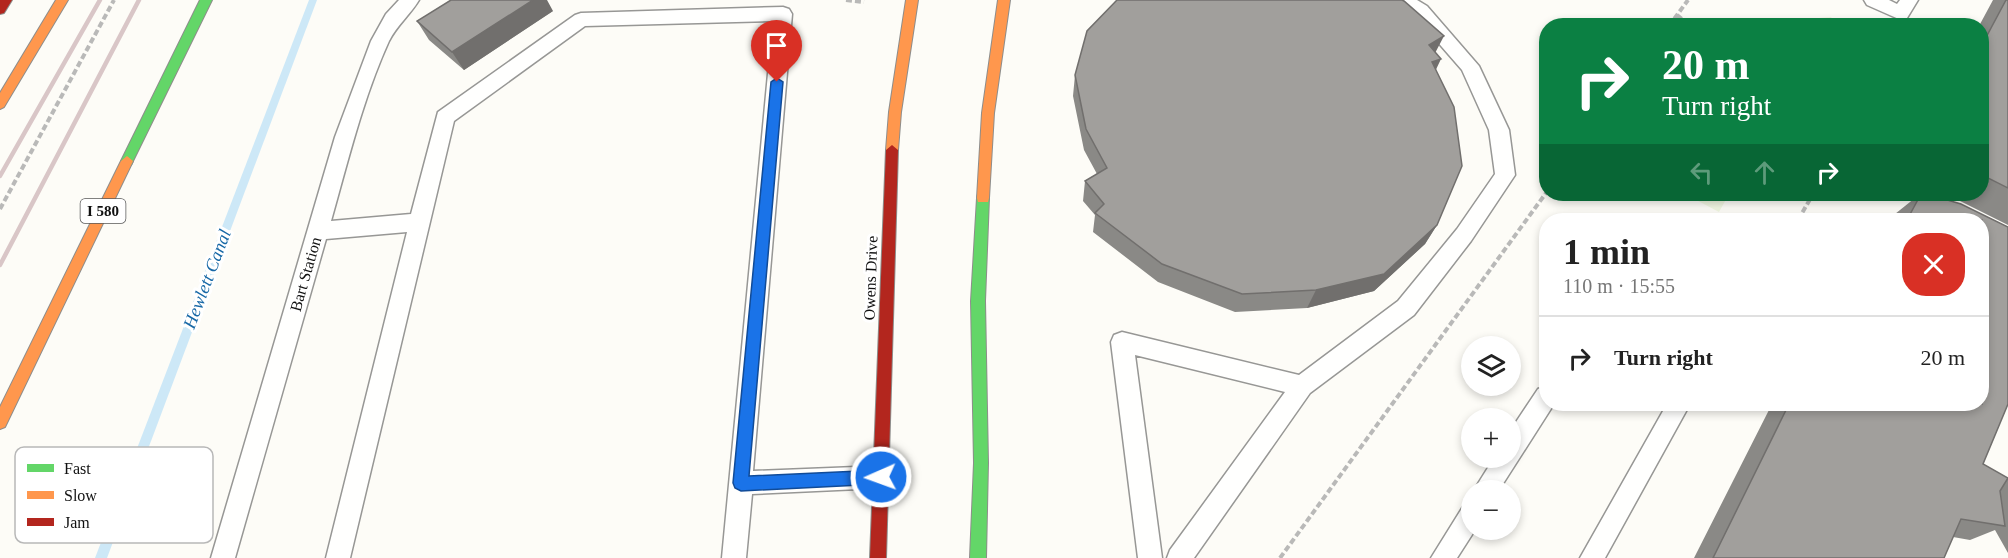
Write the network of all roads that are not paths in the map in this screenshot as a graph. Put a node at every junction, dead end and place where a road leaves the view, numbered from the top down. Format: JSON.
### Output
{"nodes":[{"id":1,"x":6,"y":0,"type":"edge"},
{"id":2,"x":62,"y":0,"type":"edge"},
{"id":3,"x":206,"y":0,"type":"edge"},
{"id":4,"x":410,"y":0,"type":"edge"},
{"id":5,"x":912,"y":0,"type":"edge"},
{"id":6,"x":1004,"y":0,"type":"edge"},
{"id":7,"x":1404,"y":0,"type":"edge"},
{"id":8,"x":1873,"y":0,"type":"edge"},
{"id":9,"x":1909,"y":0,"type":"edge"},
{"id":10,"x":0,"y":10,"type":"edge"},
{"id":11,"x":0,"y":104,"type":"edge"},
{"id":12,"x":419,"y":222,"type":"junction"},
{"id":13,"x":318,"y":231,"type":"junction"},
{"id":14,"x":1302,"y":386,"type":"junction"},
{"id":15,"x":1539,"y":407,"type":"edge"},
{"id":16,"x":1675,"y":411,"type":"edge"},
{"id":17,"x":0,"y":422,"type":"edge"},
{"id":18,"x":1521,"y":435,"type":"edge"},
{"id":19,"x":881,"y":477,"type":"junction"},
{"id":20,"x":741,"y":483,"type":"junction"},
{"id":21,"x":1461,"y":530,"type":"edge"},
{"id":22,"x":223,"y":558,"type":"edge"},
{"id":23,"x":338,"y":558,"type":"edge"},
{"id":24,"x":734,"y":558,"type":"edge"},
{"id":25,"x":878,"y":558,"type":"edge"},
{"id":26,"x":978,"y":558,"type":"edge"},
{"id":27,"x":1150,"y":558,"type":"edge"},
{"id":28,"x":1179,"y":558,"type":"edge"},
{"id":29,"x":1443,"y":558,"type":"edge"},
{"id":30,"x":1592,"y":558,"type":"edge"}],
"edges":[{"from":1,"to":10,"type":"main road"},
{"from":2,"to":11,"type":"main road"},
{"from":3,"to":17,"type":"main road","number":"I 580"},
{"from":4,"to":13,"type":"lane","name":"Bart Station"},
{"from":5,"to":19,"type":"main road","name":"Owens Drive"},
{"from":6,"to":26,"type":"main road"},
{"from":7,"to":14,"type":"lane"},
{"from":8,"to":9,"type":"lane"},
{"from":12,"to":13,"type":"lane"},
{"from":12,"to":20,"type":"lane"},
{"from":12,"to":23,"type":"lane"},
{"from":13,"to":22,"type":"lane","name":"Bart Station"},
{"from":14,"to":27,"type":"lane"},
{"from":14,"to":28,"type":"lane"},
{"from":15,"to":18,"type":"lane"},
{"from":16,"to":30,"type":"lane"},
{"from":19,"to":20,"type":"lane"},
{"from":19,"to":25,"type":"main road","name":"Owens Drive"},
{"from":20,"to":24,"type":"lane"},
{"from":21,"to":29,"type":"lane"}]}
